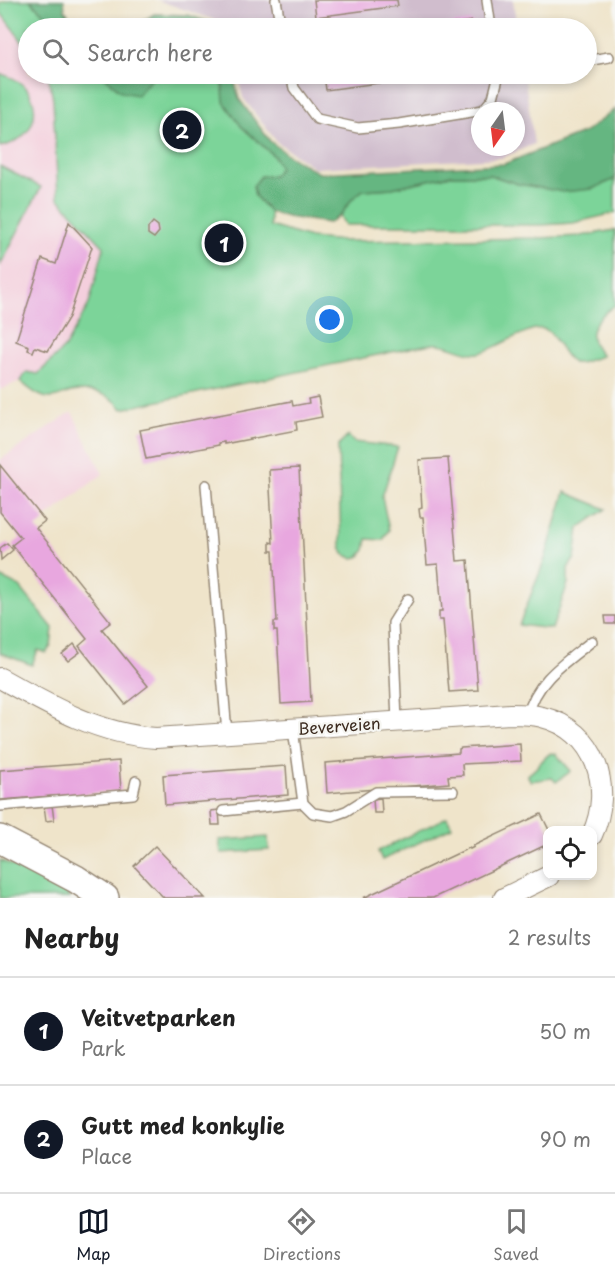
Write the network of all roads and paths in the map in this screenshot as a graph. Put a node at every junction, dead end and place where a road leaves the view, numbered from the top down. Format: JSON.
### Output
{"nodes":[{"id":1,"x":276,"y":0,"type":"edge"},
{"id":2,"x":487,"y":0,"type":"edge"},
{"id":3,"x":279,"y":18,"type":"edge"},
{"id":4,"x":490,"y":18,"type":"edge"},
{"id":5,"x":609,"y":57,"type":"dead end"},
{"id":6,"x":597,"y":59,"type":"edge"},
{"id":7,"x":293,"y":84,"type":"edge"},
{"id":8,"x":497,"y":84,"type":"edge"},
{"id":9,"x":206,"y":485,"type":"dead end"},
{"id":10,"x":408,"y":599,"type":"dead end"},
{"id":11,"x":592,"y":641,"type":"dead end"},
{"id":12,"x":0,"y":678,"type":"edge"},
{"id":13,"x":528,"y":715,"type":"junction"},
{"id":14,"x":397,"y":722,"type":"junction"},
{"id":15,"x":293,"y":729,"type":"junction"},
{"id":16,"x":227,"y":733,"type":"junction"},
{"id":17,"x":136,"y":781,"type":"dead end"},
{"id":18,"x":453,"y":791,"type":"dead end"},
{"id":19,"x":303,"y":803,"type":"junction"},
{"id":20,"x":0,"y":806,"type":"edge"},
{"id":21,"x":223,"y":811,"type":"dead end"},
{"id":22,"x":595,"y":826,"type":"edge"},
{"id":23,"x":0,"y":839,"type":"edge"},
{"id":24,"x":543,"y":879,"type":"edge"},
{"id":25,"x":98,"y":896,"type":"edge"},
{"id":26,"x":504,"y":898,"type":"edge"}],
"edges":[{"from":1,"to":3,"type":"lane"},
{"from":2,"to":4,"type":"lane"},
{"from":5,"to":6,"type":"lane"},
{"from":7,"to":8,"type":"lane"},
{"from":9,"to":16,"type":"lane"},
{"from":10,"to":14,"type":"lane"},
{"from":11,"to":13,"type":"lane"},
{"from":12,"to":16,"type":"street","name":"Beverveien"},
{"from":13,"to":14,"type":"street","name":"Beverveien"},
{"from":13,"to":22,"type":"street","name":"Beverveien"},
{"from":14,"to":15,"type":"street","name":"Beverveien"},
{"from":15,"to":16,"type":"street","name":"Beverveien"},
{"from":15,"to":19,"type":"lane"},
{"from":17,"to":20,"type":"lane"},
{"from":18,"to":19,"type":"lane"},
{"from":19,"to":21,"type":"lane"},
{"from":23,"to":25,"type":"street"},
{"from":24,"to":26,"type":"street"}]}
